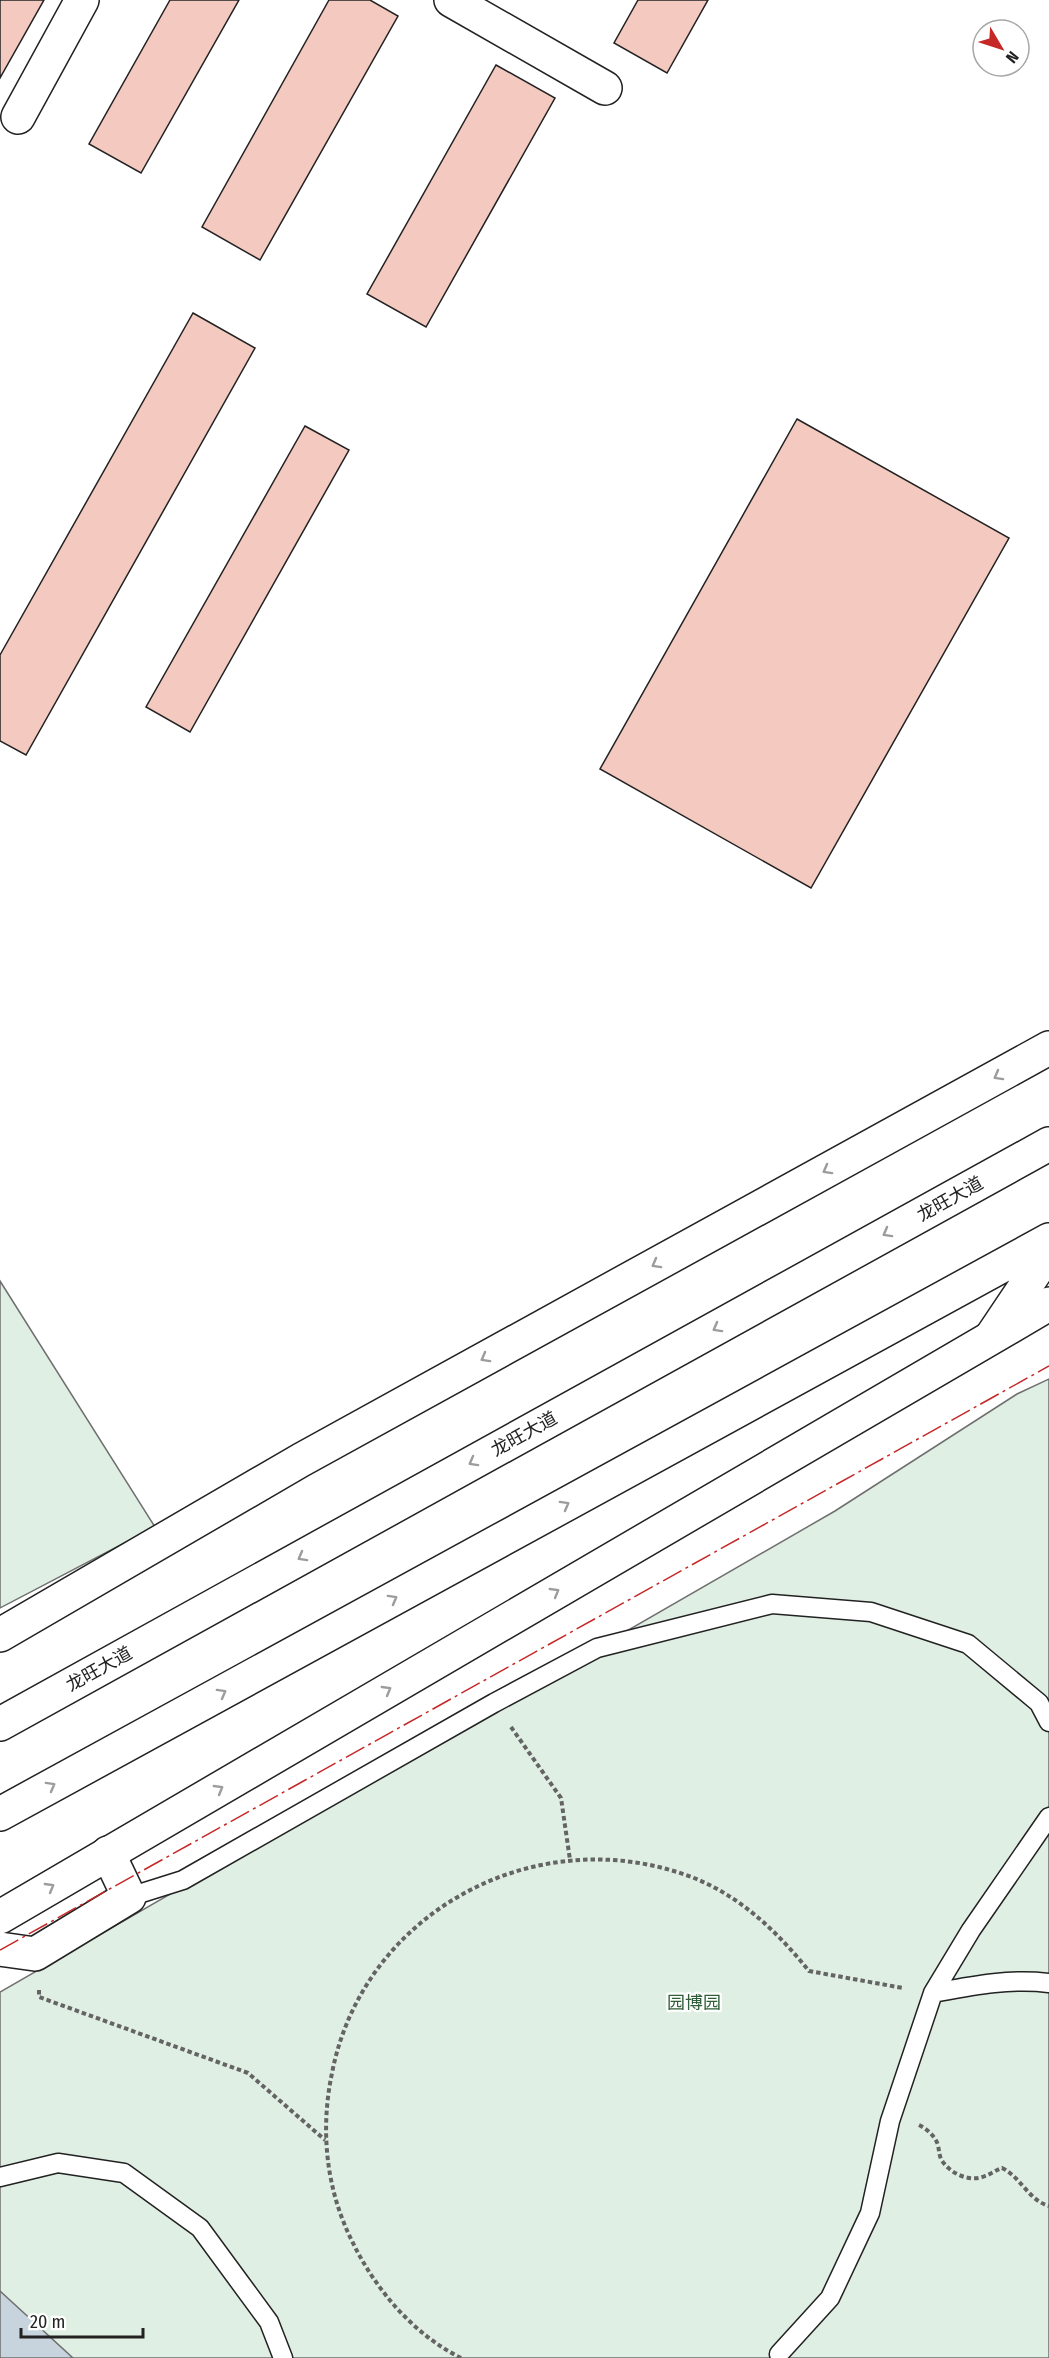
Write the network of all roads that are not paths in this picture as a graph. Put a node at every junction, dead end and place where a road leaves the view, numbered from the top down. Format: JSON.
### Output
{"nodes":[{"id":1,"x":82,"y":0,"type":"edge"},
{"id":2,"x":451,"y":0,"type":"edge"},
{"id":3,"x":605,"y":88,"type":"dead end"},
{"id":4,"x":18,"y":117,"type":"dead end"},
{"id":5,"x":1049,"y":1048,"type":"edge"},
{"id":6,"x":1049,"y":1144,"type":"edge"},
{"id":7,"x":1049,"y":1240,"type":"edge"},
{"id":8,"x":1049,"y":1251,"type":"edge"},
{"id":9,"x":1049,"y":1304,"type":"edge"},
{"id":10,"x":992,"y":1336,"type":"junction"},
{"id":11,"x":0,"y":1635,"type":"edge"},
{"id":12,"x":1049,"y":1722,"type":"edge"},
{"id":13,"x":0,"y":1724,"type":"edge"},
{"id":14,"x":0,"y":1814,"type":"edge"},
{"id":15,"x":1049,"y":1817,"type":"edge"},
{"id":16,"x":108,"y":1853,"type":"junction"},
{"id":17,"x":129,"y":1897,"type":"junction"},
{"id":18,"x":0,"y":1917,"type":"edge"},
{"id":19,"x":0,"y":1949,"type":"edge"},
{"id":20,"x":1049,"y":1983,"type":"edge"},
{"id":21,"x":933,"y":1993,"type":"junction"},
{"id":22,"x":0,"y":2177,"type":"edge"},
{"id":23,"x":777,"y":2356,"type":"edge"},
{"id":24,"x":283,"y":2358,"type":"edge"}],
"edges":[{"from":1,"to":4,"type":"main road"},
{"from":2,"to":3,"type":"main road"},
{"from":5,"to":11,"type":"main road","one_way":true},
{"from":6,"to":13,"type":"main road","name":"龙旺大道","one_way":true},
{"from":14,"to":7,"type":"main road","one_way":true},
{"from":8,"to":10,"type":"main road"},
{"from":9,"to":10,"type":"main road"},
{"from":16,"to":10,"type":"main road","one_way":true},
{"from":12,"to":17,"type":"lane"},
{"from":15,"to":21,"type":"lane"},
{"from":16,"to":17,"type":"main road"},
{"from":18,"to":16,"type":"main road","one_way":true},
{"from":17,"to":19,"type":"main road"},
{"from":20,"to":21,"type":"lane"},
{"from":21,"to":23,"type":"lane"},
{"from":22,"to":24,"type":"lane"}]}
